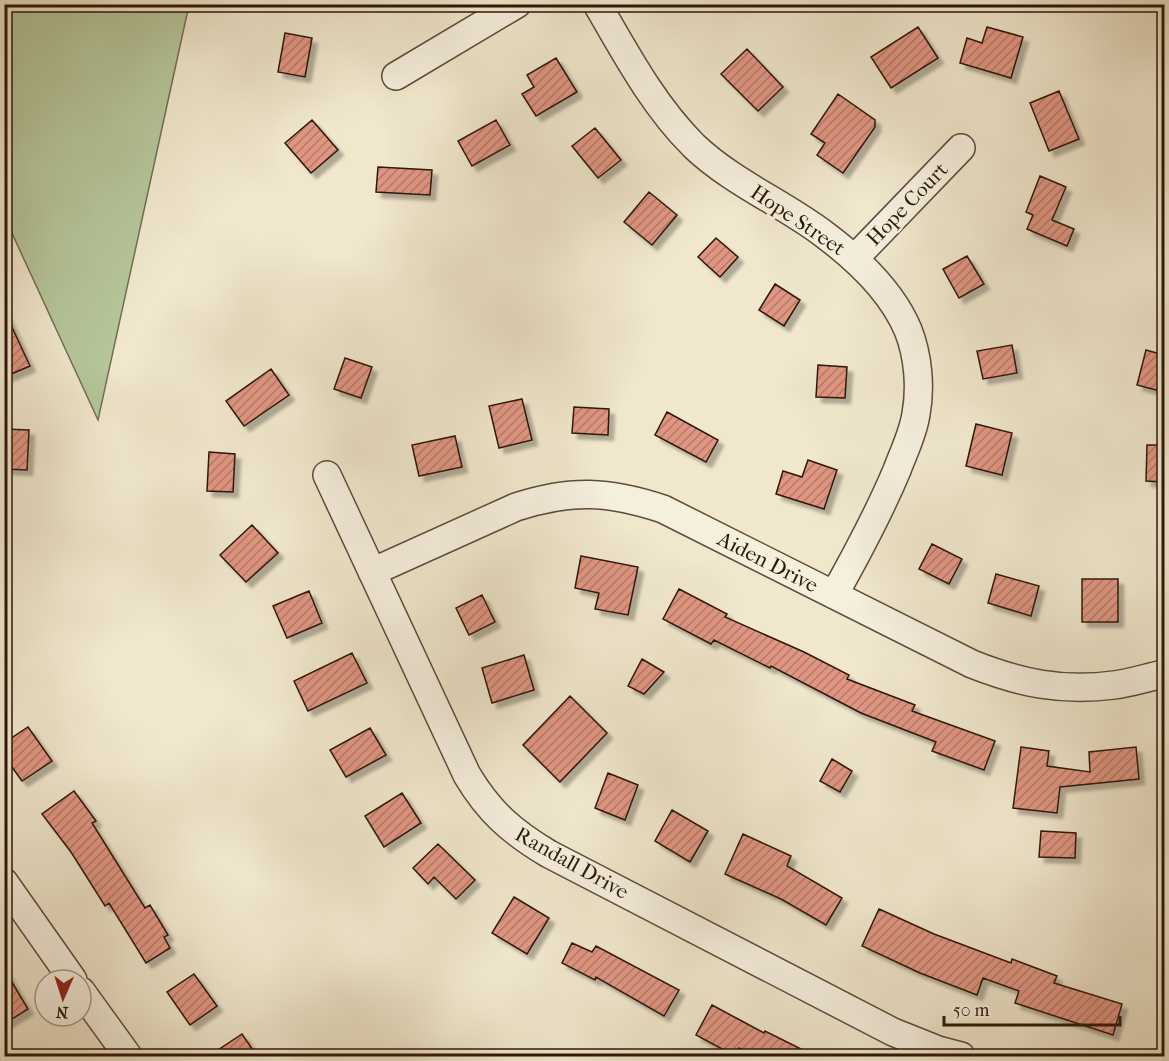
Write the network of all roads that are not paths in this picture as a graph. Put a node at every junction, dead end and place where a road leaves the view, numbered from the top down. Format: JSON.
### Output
{"nodes":[{"id":1,"x":517,"y":4,"type":"edge"},
{"id":2,"x":597,"y":4,"type":"edge"},
{"id":3,"x":396,"y":76,"type":"dead end"},
{"id":4,"x":960,"y":148,"type":"dead end"},
{"id":5,"x":854,"y":259,"type":"junction"},
{"id":6,"x":327,"y":475,"type":"dead end"},
{"id":7,"x":372,"y":572,"type":"junction"},
{"id":8,"x":834,"y":595,"type":"junction"},
{"id":9,"x":1164,"y":674,"type":"edge"},
{"id":10,"x":9,"y":899,"type":"edge"},
{"id":11,"x":64,"y":968,"type":"edge"},
{"id":12,"x":93,"y":1008,"type":"edge"},
{"id":13,"x":128,"y":1056,"type":"edge"},
{"id":14,"x":961,"y":1056,"type":"edge"}],
"edges":[{"from":1,"to":3,"type":"street"},
{"from":2,"to":5,"type":"street","name":"Hope Street"},
{"from":4,"to":5,"type":"street","name":"Hope Court"},
{"from":5,"to":8,"type":"street","name":"Hope Street"},
{"from":6,"to":7,"type":"street","name":"Randall Drive"},
{"from":7,"to":8,"type":"street","name":"Aiden Drive"},
{"from":7,"to":14,"type":"street","name":"Randall Drive"},
{"from":8,"to":9,"type":"street","name":"Aiden Drive"},
{"from":10,"to":11,"type":"street"},
{"from":12,"to":13,"type":"street"}]}
